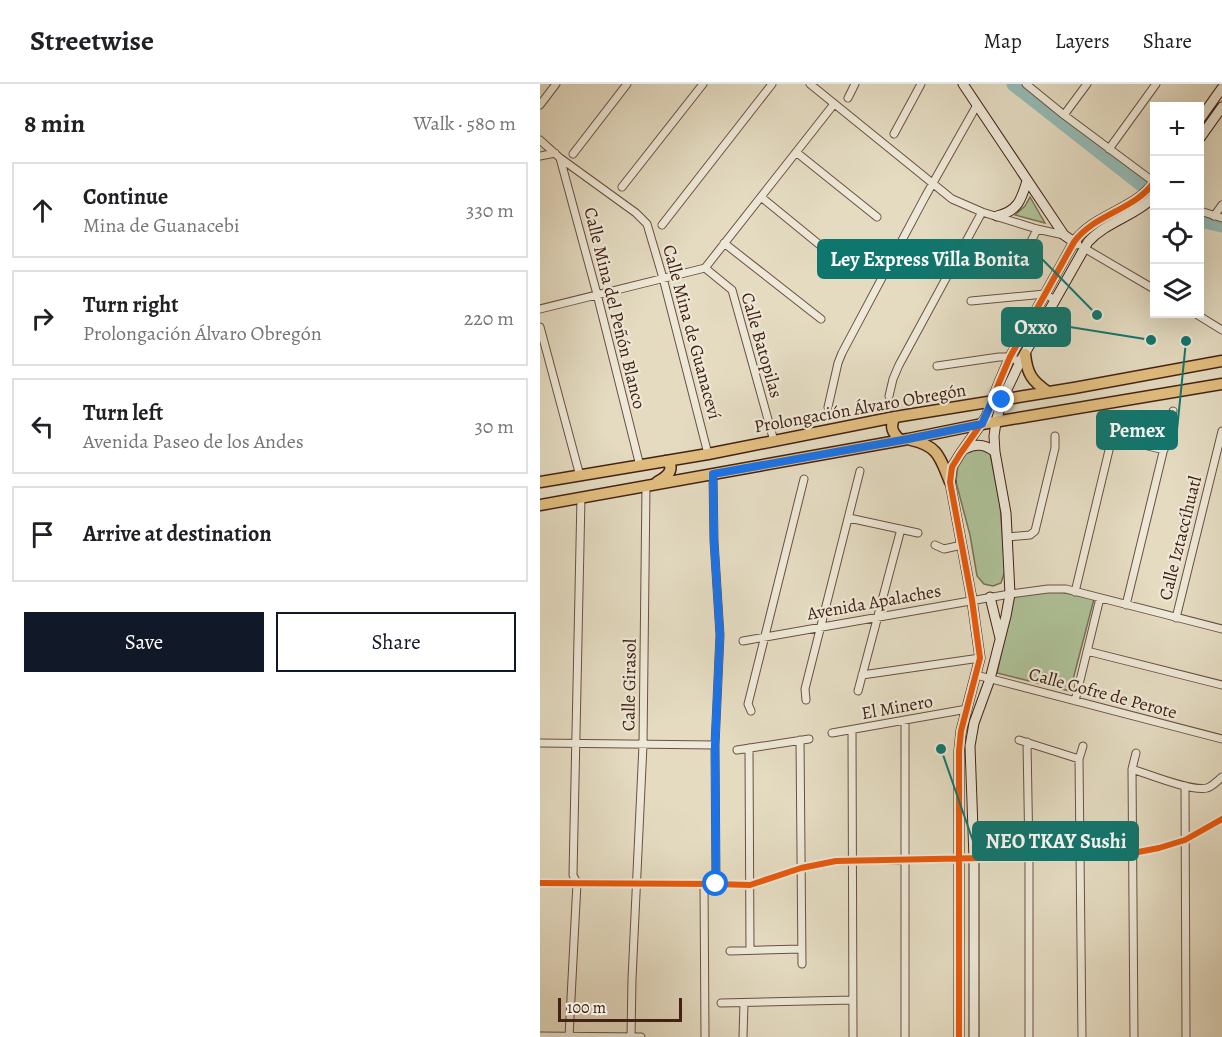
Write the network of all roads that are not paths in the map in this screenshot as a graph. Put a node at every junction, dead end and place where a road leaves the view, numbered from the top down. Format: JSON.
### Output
{"nodes":[{"id":1,"x":556,"y":84,"type":"edge"},
{"id":2,"x":627,"y":84,"type":"edge"},
{"id":3,"x":703,"y":84,"type":"edge"},
{"id":4,"x":771,"y":84,"type":"edge"},
{"id":5,"x":810,"y":84,"type":"edge"},
{"id":6,"x":855,"y":84,"type":"edge"},
{"id":7,"x":921,"y":84,"type":"edge"},
{"id":8,"x":963,"y":84,"type":"edge"},
{"id":9,"x":1026,"y":84,"type":"edge"},
{"id":10,"x":1087,"y":84,"type":"edge"},
{"id":11,"x":1156,"y":84,"type":"edge"},
{"id":12,"x":1222,"y":88,"type":"edge"},
{"id":13,"x":848,"y":98,"type":"dead end"},
{"id":14,"x":834,"y":104,"type":"junction"},
{"id":15,"x":540,"y":105,"type":"edge"},
{"id":16,"x":977,"y":105,"type":"junction"},
{"id":17,"x":1222,"y":107,"type":"edge"},
{"id":18,"x":1204,"y":113,"type":"edge"},
{"id":19,"x":1064,"y":115,"type":"junction"},
{"id":20,"x":1204,"y":132,"type":"edge"},
{"id":21,"x":894,"y":134,"type":"dead end"},
{"id":22,"x":540,"y":140,"type":"edge"},
{"id":23,"x":1109,"y":149,"type":"junction"},
{"id":24,"x":796,"y":152,"type":"junction"},
{"id":25,"x":573,"y":154,"type":"dead end"},
{"id":26,"x":557,"y":155,"type":"junction"},
{"id":27,"x":540,"y":156,"type":"edge"},
{"id":28,"x":1150,"y":179,"type":"edge"},
{"id":29,"x":1026,"y":181,"type":"junction"},
{"id":30,"x":933,"y":185,"type":"junction"},
{"id":31,"x":622,"y":187,"type":"dead end"},
{"id":32,"x":1150,"y":188,"type":"edge"},
{"id":33,"x":761,"y":197,"type":"junction"},
{"id":34,"x":1150,"y":201,"type":"edge"},
{"id":35,"x":1222,"y":205,"type":"edge"},
{"id":36,"x":982,"y":212,"type":"junction"},
{"id":37,"x":997,"y":216,"type":"junction"},
{"id":38,"x":877,"y":217,"type":"dead end"},
{"id":39,"x":1218,"y":217,"type":"edge"},
{"id":40,"x":662,"y":225,"type":"dead end"},
{"id":41,"x":1037,"y":229,"type":"junction"},
{"id":42,"x":1064,"y":235,"type":"junction"},
{"id":43,"x":1074,"y":242,"type":"junction"},
{"id":44,"x":724,"y":243,"type":"junction"},
{"id":45,"x":1084,"y":248,"type":"junction"},
{"id":46,"x":1013,"y":261,"type":"dead end"},
{"id":47,"x":705,"y":268,"type":"junction"},
{"id":48,"x":848,"y":268,"type":"dead end"},
{"id":49,"x":663,"y":278,"type":"junction"},
{"id":50,"x":1150,"y":286,"type":"edge"},
{"id":51,"x":597,"y":294,"type":"junction"},
{"id":52,"x":1045,"y":294,"type":"junction"},
{"id":53,"x":1055,"y":300,"type":"junction"},
{"id":54,"x":971,"y":301,"type":"dead end"},
{"id":55,"x":540,"y":309,"type":"edge"},
{"id":56,"x":1204,"y":318,"type":"edge"},
{"id":57,"x":821,"y":319,"type":"dead end"},
{"id":58,"x":1220,"y":326,"type":"edge"},
{"id":59,"x":540,"y":327,"type":"edge"},
{"id":60,"x":1010,"y":357,"type":"junction"},
{"id":61,"x":1022,"y":358,"type":"junction"},
{"id":62,"x":1222,"y":361,"type":"edge"},
{"id":63,"x":937,"y":366,"type":"dead end"},
{"id":64,"x":1222,"y":384,"type":"edge"},
{"id":65,"x":1048,"y":392,"type":"junction"},
{"id":66,"x":889,"y":396,"type":"dead end"},
{"id":67,"x":997,"y":400,"type":"junction"},
{"id":68,"x":828,"y":407,"type":"dead end"},
{"id":69,"x":1173,"y":411,"type":"dead end"},
{"id":70,"x":895,"y":417,"type":"junction"},
{"id":71,"x":996,"y":422,"type":"junction"},
{"id":72,"x":1116,"y":422,"type":"dead end"},
{"id":73,"x":982,"y":424,"type":"junction"},
{"id":74,"x":1222,"y":431,"type":"edge"},
{"id":75,"x":1055,"y":436,"type":"dead end"},
{"id":76,"x":1112,"y":437,"type":"junction"},
{"id":77,"x":904,"y":440,"type":"junction"},
{"id":78,"x":774,"y":441,"type":"junction"},
{"id":79,"x":964,"y":449,"type":"junction"},
{"id":80,"x":1164,"y":450,"type":"junction"},
{"id":81,"x":995,"y":452,"type":"junction"},
{"id":82,"x":708,"y":453,"type":"junction"},
{"id":83,"x":665,"y":461,"type":"junction"},
{"id":84,"x":640,"y":466,"type":"junction"},
{"id":85,"x":860,"y":471,"type":"dead end"},
{"id":86,"x":713,"y":474,"type":"junction"},
{"id":87,"x":580,"y":476,"type":"junction"},
{"id":88,"x":804,"y":480,"type":"dead end"},
{"id":89,"x":540,"y":482,"type":"edge"},
{"id":90,"x":950,"y":482,"type":"junction"},
{"id":91,"x":650,"y":485,"type":"junction"},
{"id":92,"x":581,"y":497,"type":"junction"},
{"id":93,"x":540,"y":505,"type":"edge"},
{"id":94,"x":849,"y":518,"type":"junction"},
{"id":95,"x":901,"y":529,"type":"junction"},
{"id":96,"x":918,"y":533,"type":"dead end"},
{"id":97,"x":1008,"y":537,"type":"junction"},
{"id":98,"x":934,"y":545,"type":"dead end"},
{"id":99,"x":962,"y":545,"type":"junction"},
{"id":100,"x":1075,"y":592,"type":"junction"},
{"id":101,"x":1010,"y":594,"type":"junction"},
{"id":102,"x":990,"y":597,"type":"junction"},
{"id":103,"x":1100,"y":598,"type":"junction"},
{"id":104,"x":972,"y":600,"type":"junction"},
{"id":105,"x":1126,"y":605,"type":"junction"},
{"id":106,"x":878,"y":616,"type":"junction"},
{"id":107,"x":1176,"y":618,"type":"junction"},
{"id":108,"x":821,"y":626,"type":"junction"},
{"id":109,"x":1222,"y":629,"type":"edge"},
{"id":110,"x":764,"y":638,"type":"junction"},
{"id":111,"x":1000,"y":640,"type":"junction"},
{"id":112,"x":743,"y":641,"type":"dead end"},
{"id":113,"x":1087,"y":651,"type":"junction"},
{"id":114,"x":980,"y":658,"type":"junction"},
{"id":115,"x":862,"y":675,"type":"junction"},
{"id":116,"x":976,"y":675,"type":"junction"},
{"id":117,"x":990,"y":679,"type":"junction"},
{"id":118,"x":1222,"y":685,"type":"edge"},
{"id":119,"x":858,"y":691,"type":"dead end"},
{"id":120,"x":806,"y":700,"type":"dead end"},
{"id":121,"x":1075,"y":701,"type":"junction"},
{"id":122,"x":968,"y":710,"type":"junction"},
{"id":123,"x":751,"y":711,"type":"dead end"},
{"id":124,"x":905,"y":720,"type":"junction"},
{"id":125,"x":852,"y":730,"type":"junction"},
{"id":126,"x":832,"y":733,"type":"dead end"},
{"id":127,"x":809,"y":738,"type":"dead end"},
{"id":128,"x":1222,"y":739,"type":"edge"},
{"id":129,"x":800,"y":740,"type":"junction"},
{"id":130,"x":540,"y":743,"type":"edge"},
{"id":131,"x":576,"y":743,"type":"junction"},
{"id":132,"x":643,"y":745,"type":"junction"},
{"id":133,"x":715,"y":745,"type":"junction"},
{"id":134,"x":1083,"y":746,"type":"dead end"},
{"id":135,"x":749,"y":748,"type":"junction"},
{"id":136,"x":737,"y":750,"type":"dead end"},
{"id":137,"x":1136,"y":753,"type":"dead end"},
{"id":138,"x":1079,"y":759,"type":"junction"},
{"id":139,"x":1132,"y":769,"type":"junction"},
{"id":140,"x":1222,"y":777,"type":"edge"},
{"id":141,"x":1185,"y":786,"type":"junction"},
{"id":142,"x":1222,"y":819,"type":"edge"},
{"id":143,"x":1185,"y":840,"type":"junction"},
{"id":144,"x":1133,"y":853,"type":"junction"},
{"id":145,"x":1029,"y":856,"type":"junction"},
{"id":146,"x":1081,"y":856,"type":"junction"},
{"id":147,"x":960,"y":858,"type":"junction"},
{"id":148,"x":974,"y":858,"type":"junction"},
{"id":149,"x":905,"y":859,"type":"junction"},
{"id":150,"x":852,"y":860,"type":"junction"},
{"id":151,"x":801,"y":868,"type":"junction"},
{"id":152,"x":540,"y":883,"type":"edge"},
{"id":153,"x":576,"y":883,"type":"junction"},
{"id":154,"x":636,"y":883,"type":"junction"},
{"id":155,"x":704,"y":884,"type":"junction"},
{"id":156,"x":716,"y":884,"type":"junction"},
{"id":157,"x":750,"y":885,"type":"junction"},
{"id":158,"x":801,"y":949,"type":"junction"},
{"id":159,"x":750,"y":950,"type":"junction"},
{"id":160,"x":730,"y":951,"type":"dead end"},
{"id":161,"x":802,"y":964,"type":"dead end"},
{"id":162,"x":853,"y":1000,"type":"junction"},
{"id":163,"x":744,"y":1003,"type":"junction"},
{"id":164,"x":722,"y":1004,"type":"dead end"},
{"id":165,"x":540,"y":1036,"type":"edge"},
{"id":166,"x":569,"y":1037,"type":"edge"},
{"id":167,"x":631,"y":1037,"type":"edge"},
{"id":168,"x":641,"y":1037,"type":"edge"},
{"id":169,"x":705,"y":1037,"type":"edge"},
{"id":170,"x":743,"y":1037,"type":"edge"},
{"id":171,"x":853,"y":1037,"type":"edge"},
{"id":172,"x":905,"y":1037,"type":"edge"},
{"id":173,"x":959,"y":1037,"type":"edge"},
{"id":174,"x":974,"y":1037,"type":"edge"},
{"id":175,"x":1029,"y":1037,"type":"edge"},
{"id":176,"x":1082,"y":1037,"type":"edge"},
{"id":177,"x":1134,"y":1037,"type":"edge"},
{"id":178,"x":1186,"y":1037,"type":"edge"}],
"edges":[{"from":1,"to":15,"type":"street"},
{"from":2,"to":25,"type":"street"},
{"from":3,"to":31,"type":"street"},
{"from":4,"to":40,"type":"street"},
{"from":5,"to":14,"type":"street"},
{"from":6,"to":13,"type":"street"},
{"from":7,"to":21,"type":"street"},
{"from":8,"to":16,"type":"street"},
{"from":9,"to":19,"type":"street"},
{"from":10,"to":19,"type":"street"},
{"from":11,"to":23,"type":"street"},
{"from":12,"to":18,"type":"street"},
{"from":14,"to":24,"type":"street"},
{"from":14,"to":30,"type":"street"},
{"from":16,"to":29,"type":"street"},
{"from":16,"to":30,"type":"street"},
{"from":17,"to":20,"type":"street"},
{"from":19,"to":23,"type":"street"},
{"from":22,"to":26,"type":"street"},
{"from":23,"to":28,"type":"street"},
{"from":24,"to":33,"type":"street"},
{"from":24,"to":38,"type":"street"},
{"from":26,"to":27,"type":"street"},
{"from":26,"to":49,"type":"street","name":"Calle Mina de Guanaceví"},
{"from":26,"to":51,"type":"street","name":"Calle Mina del Peñón Blanco"},
{"from":29,"to":37,"type":"street"},
{"from":29,"to":42,"type":"street"},
{"from":30,"to":36,"type":"street"},
{"from":30,"to":68,"type":"street"},
{"from":32,"to":43,"type":"street"},
{"from":33,"to":44,"type":"street"},
{"from":33,"to":48,"type":"street"},
{"from":34,"to":45,"type":"street"},
{"from":35,"to":39,"type":"street"},
{"from":36,"to":37,"type":"street"},
{"from":36,"to":66,"type":"street"},
{"from":37,"to":41,"type":"street"},
{"from":41,"to":42,"type":"street"},
{"from":41,"to":46,"type":"street"},
{"from":42,"to":43,"type":"street"},
{"from":43,"to":45,"type":"street"},
{"from":43,"to":52,"type":"street"},
{"from":44,"to":47,"type":"street"},
{"from":44,"to":57,"type":"street"},
{"from":45,"to":50,"type":"street"},
{"from":45,"to":53,"type":"street"},
{"from":47,"to":49,"type":"street"},
{"from":47,"to":78,"type":"street","name":"Calle Batopilas"},
{"from":49,"to":51,"type":"street"},
{"from":49,"to":82,"type":"street","name":"Calle Mina de Guanaceví"},
{"from":51,"to":55,"type":"street"},
{"from":51,"to":84,"type":"street","name":"Calle Mina del Peñón Blanco"},
{"from":52,"to":53,"type":"street"},
{"from":52,"to":54,"type":"street"},
{"from":52,"to":60,"type":"street"},
{"from":53,"to":61,"type":"street"},
{"from":56,"to":58,"type":"street"},
{"from":59,"to":87,"type":"street"},
{"from":60,"to":61,"type":"street"},
{"from":60,"to":63,"type":"street"},
{"from":60,"to":67,"type":"street"},
{"from":61,"to":65,"type":"main road"},
{"from":61,"to":67,"type":"street"},
{"from":62,"to":65,"type":"main road","name":"Prolongación Álvaro Obregón"},
{"from":64,"to":71,"type":"main road","name":"Prolongación Álvaro Obregón"},
{"from":65,"to":67,"type":"main road","name":"Prolongación Álvaro Obregón"},
{"from":67,"to":70,"type":"main road","name":"Prolongación Álvaro Obregón"},
{"from":67,"to":71,"type":"street"},
{"from":67,"to":73,"type":"street"},
{"from":69,"to":80,"type":"street"},
{"from":70,"to":77,"type":"main road"},
{"from":70,"to":78,"type":"main road","name":"Prolongación Álvaro Obregón"},
{"from":71,"to":73,"type":"main road","name":"Prolongación Álvaro Obregón"},
{"from":71,"to":81,"type":"street"},
{"from":72,"to":76,"type":"street"},
{"from":73,"to":77,"type":"main road","name":"Prolongación Álvaro Obregón"},
{"from":73,"to":79,"type":"street"},
{"from":74,"to":107,"type":"street","name":"Calle Iztaccíhuatl"},
{"from":75,"to":97,"type":"street"},
{"from":76,"to":80,"type":"street"},
{"from":76,"to":100,"type":"street"},
{"from":77,"to":86,"type":"main road","name":"Prolongación Álvaro Obregón"},
{"from":77,"to":90,"type":"main road"},
{"from":78,"to":82,"type":"main road","name":"Prolongación Álvaro Obregón"},
{"from":79,"to":81,"type":"street"},
{"from":79,"to":90,"type":"street"},
{"from":80,"to":105,"type":"street"},
{"from":81,"to":97,"type":"street"},
{"from":82,"to":83,"type":"main road","name":"Prolongación Álvaro Obregón"},
{"from":83,"to":84,"type":"main road","name":"Prolongación Álvaro Obregón"},
{"from":83,"to":91,"type":"main road"},
{"from":84,"to":87,"type":"main road","name":"Prolongación Álvaro Obregón"},
{"from":85,"to":94,"type":"street"},
{"from":86,"to":91,"type":"main road","name":"Prolongación Álvaro Obregón"},
{"from":86,"to":133,"type":"street"},
{"from":87,"to":89,"type":"main road","name":"Prolongación Álvaro Obregón"},
{"from":88,"to":110,"type":"street"},
{"from":90,"to":99,"type":"street"},
{"from":91,"to":92,"type":"main road","name":"Prolongación Álvaro Obregón"},
{"from":91,"to":132,"type":"street","name":"Calle Girasol"},
{"from":92,"to":93,"type":"main road","name":"Prolongación Álvaro Obregón"},
{"from":92,"to":131,"type":"street"},
{"from":94,"to":95,"type":"street"},
{"from":94,"to":108,"type":"street"},
{"from":95,"to":96,"type":"street"},
{"from":95,"to":106,"type":"street"},
{"from":97,"to":101,"type":"street"},
{"from":98,"to":99,"type":"street"},
{"from":99,"to":104,"type":"street"},
{"from":100,"to":101,"type":"street","name":"Avenida Apalaches"},
{"from":100,"to":103,"type":"street","name":"Avenida Apalaches"},
{"from":101,"to":102,"type":"street","name":"Avenida Apalaches"},
{"from":101,"to":111,"type":"street"},
{"from":102,"to":104,"type":"street","name":"Avenida Apalaches"},
{"from":102,"to":111,"type":"street"},
{"from":103,"to":105,"type":"street","name":"Avenida Apalaches"},
{"from":103,"to":113,"type":"street"},
{"from":104,"to":106,"type":"street","name":"Avenida Apalaches"},
{"from":104,"to":114,"type":"street"},
{"from":105,"to":107,"type":"street","name":"Avenida Apalaches"},
{"from":106,"to":108,"type":"street","name":"Avenida Apalaches"},
{"from":106,"to":115,"type":"street"},
{"from":107,"to":109,"type":"street","name":"Avenida Apalaches"},
{"from":108,"to":110,"type":"street","name":"Avenida Apalaches"},
{"from":108,"to":120,"type":"street"},
{"from":110,"to":112,"type":"street","name":"Avenida Apalaches"},
{"from":110,"to":123,"type":"street"},
{"from":111,"to":117,"type":"street"},
{"from":113,"to":118,"type":"street"},
{"from":113,"to":121,"type":"street"},
{"from":114,"to":115,"type":"street"},
{"from":114,"to":116,"type":"street"},
{"from":115,"to":119,"type":"street"},
{"from":116,"to":117,"type":"street","name":"Calle Cofre de Perote"},
{"from":116,"to":122,"type":"street"},
{"from":117,"to":121,"type":"street","name":"Calle Cofre de Perote"},
{"from":117,"to":148,"type":"street"},
{"from":121,"to":128,"type":"street","name":"Calle Cofre de Perote"},
{"from":122,"to":124,"type":"street","name":"El Minero"},
{"from":122,"to":147,"type":"street"},
{"from":124,"to":125,"type":"street","name":"El Minero"},
{"from":124,"to":149,"type":"street"},
{"from":125,"to":126,"type":"street","name":"El Minero"},
{"from":125,"to":150,"type":"street"},
{"from":127,"to":129,"type":"street"},
{"from":129,"to":135,"type":"street"},
{"from":129,"to":151,"type":"street"},
{"from":130,"to":131,"type":"street"},
{"from":131,"to":132,"type":"street"},
{"from":131,"to":153,"type":"street"},
{"from":132,"to":133,"type":"street"},
{"from":132,"to":154,"type":"street","name":"Calle Girasol"},
{"from":133,"to":156,"type":"street"},
{"from":134,"to":138,"type":"street"},
{"from":135,"to":136,"type":"street"},
{"from":135,"to":157,"type":"street"},
{"from":137,"to":139,"type":"street"},
{"from":138,"to":145,"type":"street"},
{"from":138,"to":146,"type":"street"},
{"from":139,"to":141,"type":"street"},
{"from":139,"to":144,"type":"street"},
{"from":140,"to":141,"type":"street"},
{"from":141,"to":143,"type":"street"},
{"from":142,"to":143,"type":"street"},
{"from":143,"to":144,"type":"street"},
{"from":143,"to":178,"type":"street"},
{"from":144,"to":146,"type":"street"},
{"from":144,"to":177,"type":"street"},
{"from":145,"to":146,"type":"street"},
{"from":145,"to":148,"type":"street"},
{"from":145,"to":175,"type":"street"},
{"from":146,"to":176,"type":"street"},
{"from":147,"to":148,"type":"street"},
{"from":147,"to":149,"type":"street"},
{"from":147,"to":173,"type":"street"},
{"from":148,"to":174,"type":"street"},
{"from":149,"to":150,"type":"street"},
{"from":149,"to":172,"type":"street"},
{"from":150,"to":151,"type":"street"},
{"from":150,"to":162,"type":"street"},
{"from":151,"to":157,"type":"street"},
{"from":151,"to":158,"type":"street"},
{"from":152,"to":153,"type":"street"},
{"from":153,"to":154,"type":"street"},
{"from":153,"to":166,"type":"street"},
{"from":154,"to":155,"type":"street"},
{"from":154,"to":167,"type":"street","name":"Calle Girasol"},
{"from":155,"to":156,"type":"street"},
{"from":155,"to":169,"type":"street"},
{"from":156,"to":157,"type":"street"},
{"from":157,"to":159,"type":"street"},
{"from":158,"to":159,"type":"street"},
{"from":158,"to":161,"type":"street"},
{"from":159,"to":160,"type":"street"},
{"from":162,"to":163,"type":"street"},
{"from":162,"to":171,"type":"street"},
{"from":163,"to":164,"type":"street"},
{"from":163,"to":170,"type":"street"},
{"from":165,"to":166,"type":"street"},
{"from":166,"to":167,"type":"street"},
{"from":167,"to":168,"type":"street"}]}
